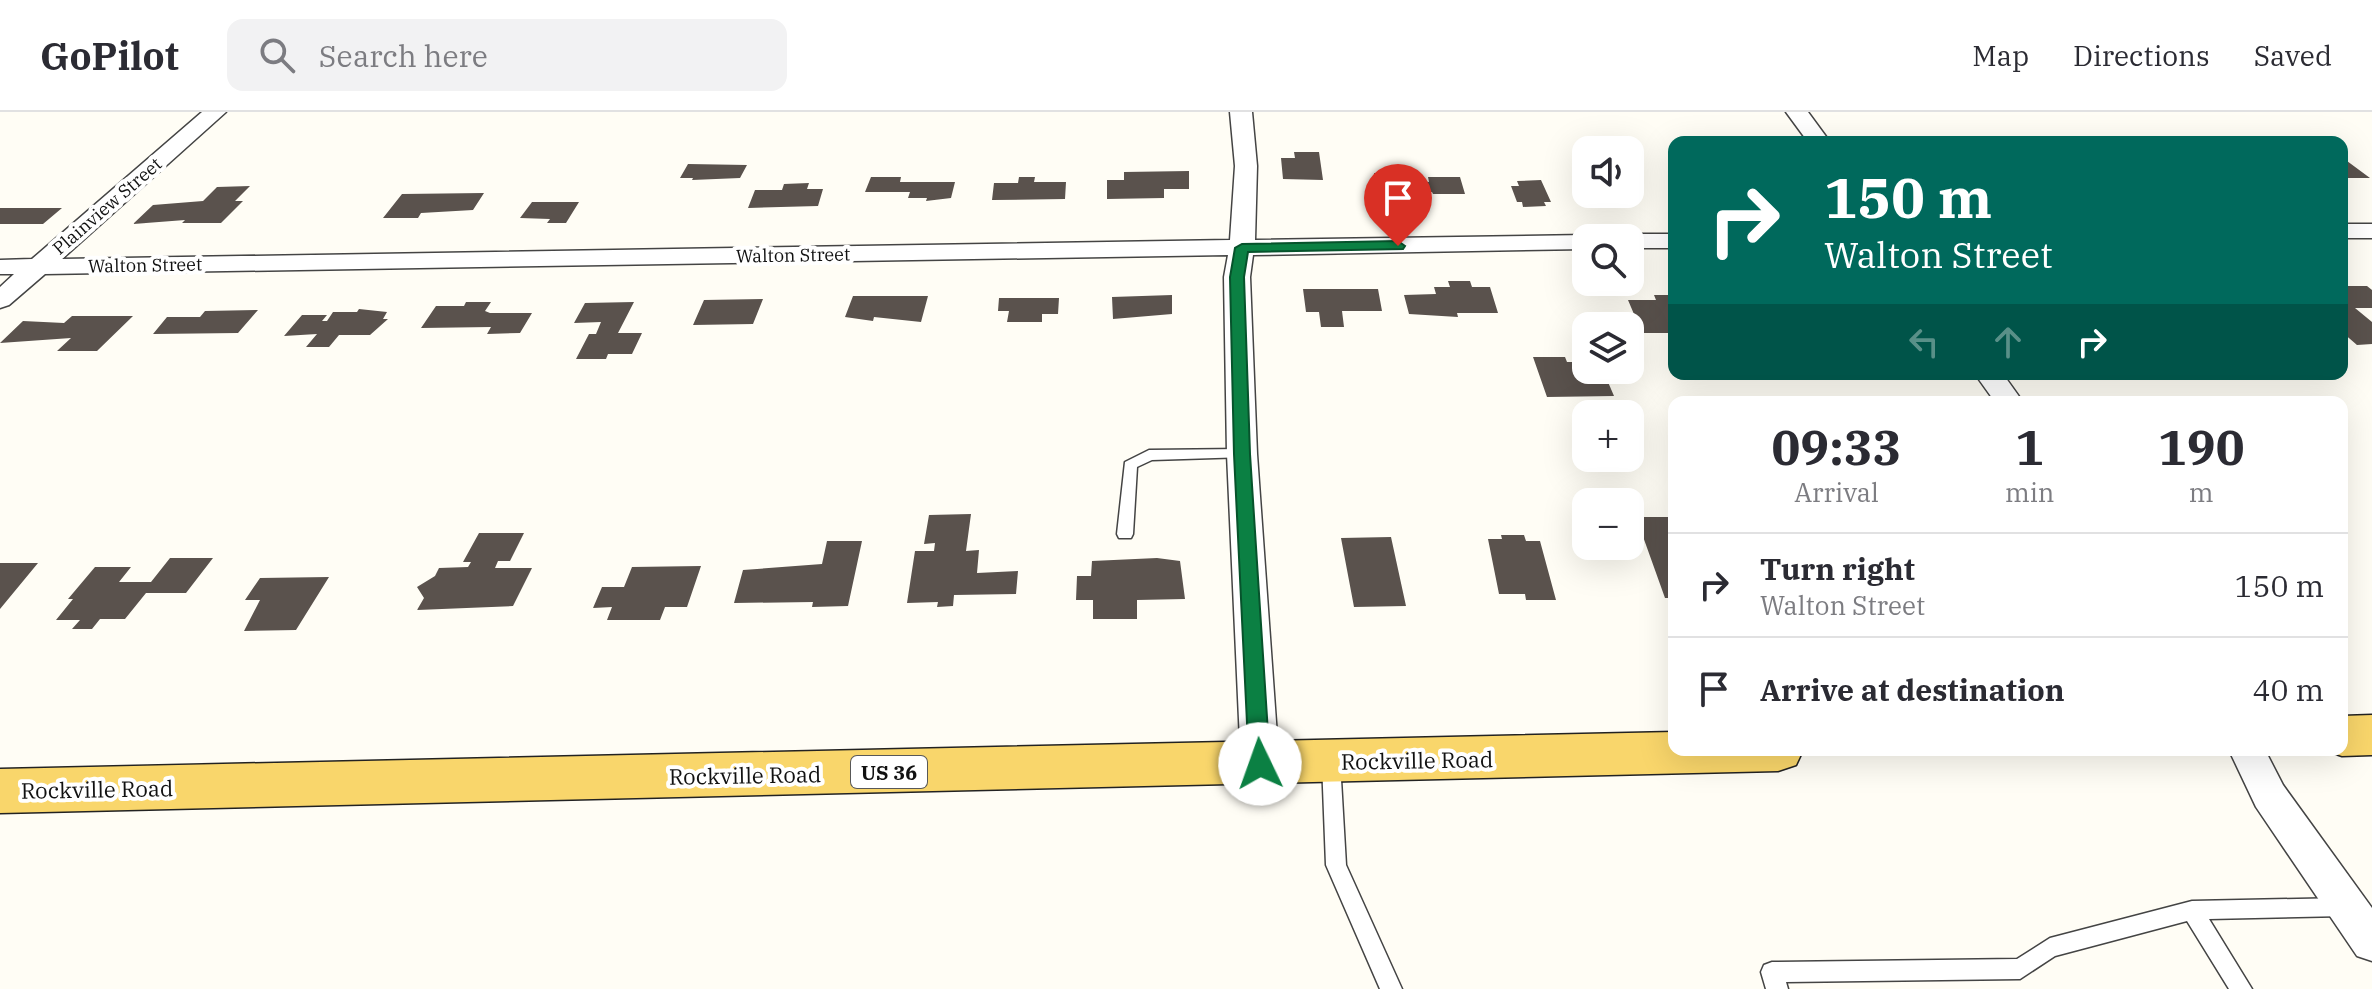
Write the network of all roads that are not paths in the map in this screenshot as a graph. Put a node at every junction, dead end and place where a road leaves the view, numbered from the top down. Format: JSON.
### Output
{"nodes":[{"id":1,"x":215,"y":112,"type":"edge"},
{"id":2,"x":1241,"y":112,"type":"edge"},
{"id":3,"x":1797,"y":112,"type":"edge"},
{"id":4,"x":1815,"y":136,"type":"edge"},
{"id":5,"x":2348,"y":231,"type":"edge"},
{"id":6,"x":2372,"y":231,"type":"edge"},
{"id":7,"x":1644,"y":241,"type":"edge"},
{"id":8,"x":1668,"y":241,"type":"edge"},
{"id":9,"x":1572,"y":242,"type":"edge"},
{"id":10,"x":1242,"y":248,"type":"junction"},
{"id":11,"x":38,"y":266,"type":"junction"},
{"id":12,"x":0,"y":267,"type":"edge"},
{"id":13,"x":0,"y":300,"type":"edge"},
{"id":14,"x":1242,"y":454,"type":"junction"},
{"id":15,"x":1125,"y":534,"type":"dead end"},
{"id":16,"x":2372,"y":735,"type":"edge"},
{"id":17,"x":2348,"y":736,"type":"edge"},
{"id":18,"x":1668,"y":753,"type":"edge"},
{"id":19,"x":2250,"y":756,"type":"edge"},
{"id":20,"x":1331,"y":762,"type":"junction"},
{"id":21,"x":1260,"y":764,"type":"junction"},
{"id":22,"x":0,"y":791,"type":"edge"},
{"id":23,"x":2347,"y":907,"type":"junction"},
{"id":24,"x":2192,"y":910,"type":"junction"},
{"id":25,"x":2372,"y":942,"type":"edge"},
{"id":26,"x":1391,"y":989,"type":"edge"},
{"id":27,"x":1777,"y":989,"type":"edge"},
{"id":28,"x":2241,"y":989,"type":"edge"}],
"edges":[{"from":1,"to":11,"type":"street","name":"Plainview Street"},
{"from":2,"to":10,"type":"street"},
{"from":3,"to":4,"type":"street"},
{"from":5,"to":6,"type":"street"},
{"from":7,"to":8,"type":"street"},
{"from":9,"to":10,"type":"street","name":"Walton Street"},
{"from":10,"to":11,"type":"street","name":"Walton Street"},
{"from":10,"to":14,"type":"street"},
{"from":11,"to":12,"type":"street","name":"Walton Street"},
{"from":11,"to":13,"type":"street","name":"Plainview Street"},
{"from":14,"to":15,"type":"lane"},
{"from":14,"to":21,"type":"street"},
{"from":16,"to":17,"type":"main road"},
{"from":18,"to":20,"type":"main road","name":"Rockville Road","number":"US 36"},
{"from":19,"to":23,"type":"street"},
{"from":20,"to":21,"type":"main road","name":"Rockville Road","number":"US 36"},
{"from":20,"to":26,"type":"lane"},
{"from":21,"to":22,"type":"main road","name":"Rockville Road","number":"US 36"},
{"from":23,"to":24,"type":"lane"},
{"from":23,"to":25,"type":"street"},
{"from":24,"to":27,"type":"lane"},
{"from":24,"to":28,"type":"lane"}]}
